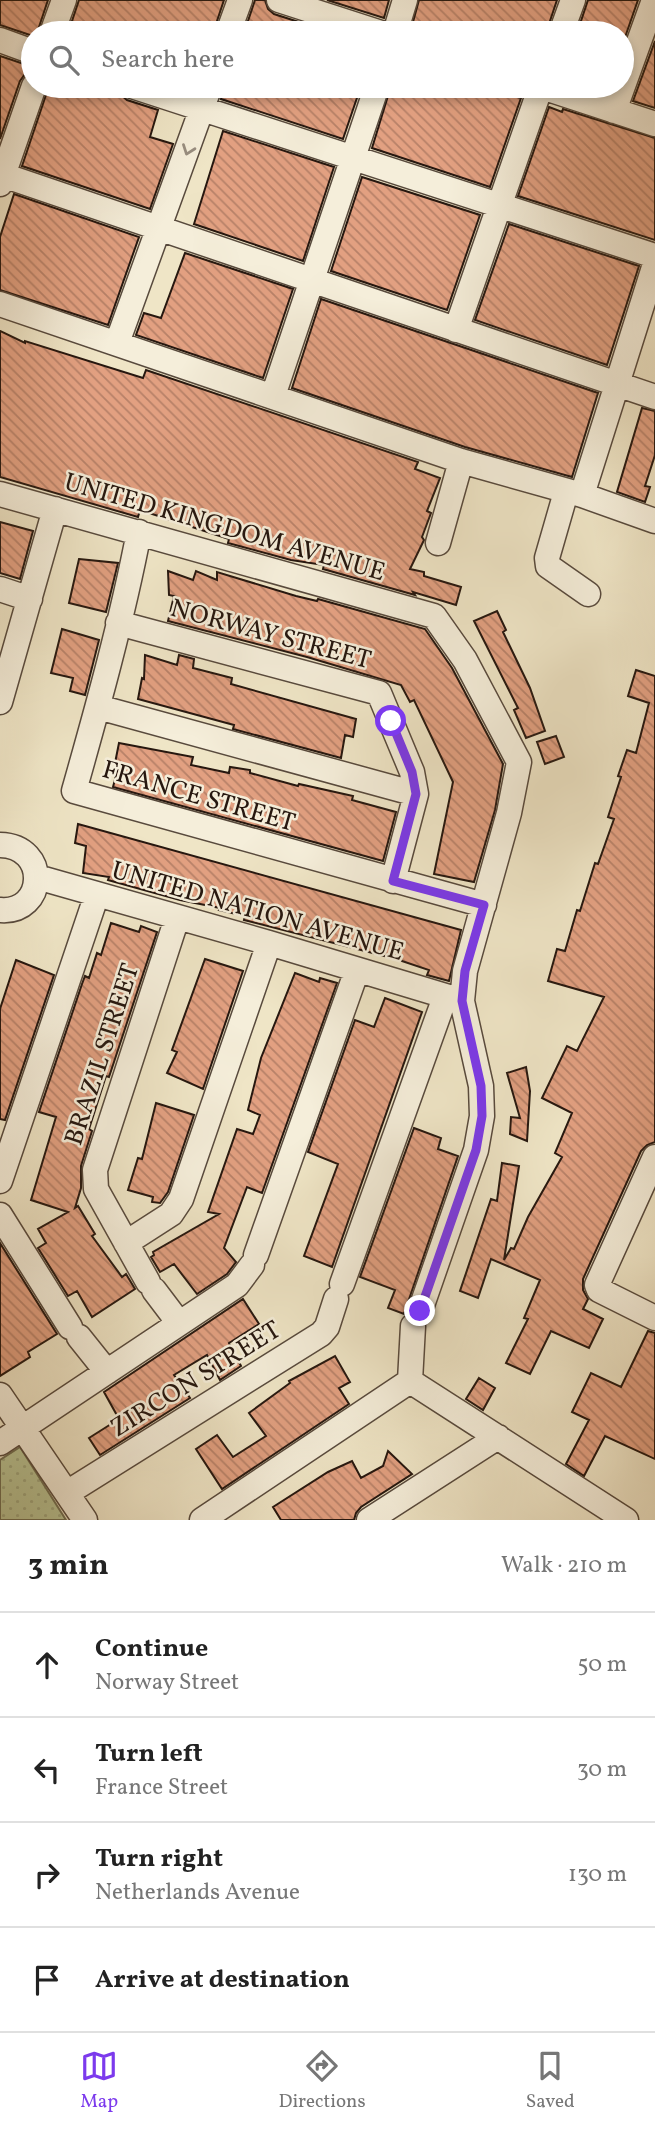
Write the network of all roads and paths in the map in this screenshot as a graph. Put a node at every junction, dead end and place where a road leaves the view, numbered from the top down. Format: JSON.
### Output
{"nodes":[{"id":1,"x":64,"y":0,"type":"edge"},
{"id":2,"x":240,"y":0,"type":"edge"},
{"id":3,"x":279,"y":0,"type":"edge"},
{"id":4,"x":405,"y":0,"type":"edge"},
{"id":5,"x":573,"y":0,"type":"edge"},
{"id":6,"x":654,"y":0,"type":"edge"},
{"id":7,"x":56,"y":21,"type":"edge"},
{"id":8,"x":232,"y":21,"type":"edge"},
{"id":9,"x":344,"y":21,"type":"edge"},
{"id":10,"x":399,"y":21,"type":"edge"},
{"id":11,"x":565,"y":21,"type":"edge"},
{"id":12,"x":0,"y":40,"type":"edge"},
{"id":13,"x":21,"y":48,"type":"edge"},
{"id":14,"x":634,"y":56,"type":"edge"},
{"id":15,"x":30,"y":98,"type":"edge"},
{"id":16,"x":167,"y":98,"type":"edge"},
{"id":17,"x":206,"y":98,"type":"edge"},
{"id":18,"x":373,"y":98,"type":"edge"},
{"id":19,"x":536,"y":98,"type":"edge"},
{"id":20,"x":576,"y":98,"type":"edge"},
{"id":21,"x":619,"y":98,"type":"edge"},
{"id":22,"x":202,"y":110,"type":"junction"},
{"id":23,"x":614,"y":111,"type":"junction"},
{"id":24,"x":655,"y":124,"type":"edge"},
{"id":25,"x":353,"y":159,"type":"junction"},
{"id":26,"x":1,"y":178,"type":"edge"},
{"id":27,"x":498,"y":206,"type":"junction"},
{"id":28,"x":159,"y":229,"type":"junction"},
{"id":29,"x":655,"y":256,"type":"edge"},
{"id":30,"x":655,"y":264,"type":"edge"},
{"id":31,"x":312,"y":281,"type":"junction"},
{"id":32,"x":0,"y":304,"type":"edge"},
{"id":33,"x":456,"y":330,"type":"junction"},
{"id":34,"x":117,"y":343,"type":"junction"},
{"id":35,"x":618,"y":384,"type":"junction"},
{"id":36,"x":273,"y":396,"type":"junction"},
{"id":37,"x":655,"y":397,"type":"edge"},
{"id":38,"x":461,"y":461,"type":"junction"},
{"id":39,"x":574,"y":493,"type":"junction"},
{"id":40,"x":0,"y":494,"type":"edge"},
{"id":41,"x":55,"y":509,"type":"junction"},
{"id":42,"x":655,"y":521,"type":"edge"},
{"id":43,"x":139,"y":532,"type":"junction"},
{"id":44,"x":438,"y":543,"type":"dead end"},
{"id":45,"x":0,"y":589,"type":"edge"},
{"id":46,"x":588,"y":594,"type":"dead end"},
{"id":47,"x":30,"y":599,"type":"junction"},
{"id":48,"x":118,"y":623,"type":"junction"},
{"id":49,"x":2,"y":687,"type":"edge"},
{"id":50,"x":98,"y":707,"type":"junction"},
{"id":51,"x":416,"y":794,"type":"junction"},
{"id":52,"x":0,"y":845,"type":"edge"},
{"id":53,"x":37,"y":877,"type":"junction"},
{"id":54,"x":393,"y":881,"type":"junction"},
{"id":55,"x":97,"y":894,"type":"junction"},
{"id":56,"x":484,"y":905,"type":"junction"},
{"id":57,"x":0,"y":910,"type":"edge"},
{"id":58,"x":177,"y":918,"type":"junction"},
{"id":59,"x":270,"y":943,"type":"junction"},
{"id":60,"x":357,"y":970,"type":"junction"},
{"id":61,"x":453,"y":999,"type":"junction"},
{"id":62,"x":655,"y":1157,"type":"edge"},
{"id":63,"x":0,"y":1181,"type":"edge"},
{"id":64,"x":0,"y":1215,"type":"edge"},
{"id":65,"x":126,"y":1243,"type":"junction"},
{"id":66,"x":655,"y":1318,"type":"edge"},
{"id":67,"x":179,"y":1323,"type":"junction"},
{"id":68,"x":107,"y":1372,"type":"junction"},
{"id":69,"x":410,"y":1381,"type":"junction"},
{"id":70,"x":0,"y":1395,"type":"edge"},
{"id":71,"x":23,"y":1428,"type":"junction"},
{"id":72,"x":498,"y":1437,"type":"junction"},
{"id":73,"x":0,"y":1443,"type":"edge"},
{"id":74,"x":67,"y":1493,"type":"junction"},
{"id":75,"x":85,"y":1520,"type":"edge"},
{"id":76,"x":202,"y":1520,"type":"edge"},
{"id":77,"x":369,"y":1520,"type":"edge"},
{"id":78,"x":626,"y":1520,"type":"edge"}],
"edges":[{"from":1,"to":7,"type":"street"},
{"from":2,"to":8,"type":"street"},
{"from":3,"to":9,"type":"street"},
{"from":4,"to":10,"type":"street"},
{"from":5,"to":11,"type":"street"},
{"from":6,"to":14,"type":"street"},
{"from":12,"to":13,"type":"street"},
{"from":15,"to":26,"type":"street"},
{"from":16,"to":22,"type":"street"},
{"from":17,"to":22,"type":"street"},
{"from":18,"to":25,"type":"street"},
{"from":19,"to":27,"type":"street"},
{"from":20,"to":23,"type":"street"},
{"from":21,"to":23,"type":"street"},
{"from":22,"to":25,"type":"street"},
{"from":22,"to":28,"type":"street","one_way":true},
{"from":23,"to":24,"type":"street"},
{"from":25,"to":27,"type":"street"},
{"from":25,"to":31,"type":"street"},
{"from":26,"to":28,"type":"street"},
{"from":27,"to":29,"type":"street"},
{"from":27,"to":33,"type":"street"},
{"from":28,"to":31,"type":"street"},
{"from":28,"to":34,"type":"street"},
{"from":30,"to":35,"type":"street"},
{"from":31,"to":33,"type":"street"},
{"from":31,"to":36,"type":"street"},
{"from":32,"to":34,"type":"street"},
{"from":33,"to":35,"type":"street"},
{"from":34,"to":36,"type":"street"},
{"from":35,"to":37,"type":"street"},
{"from":35,"to":39,"type":"street"},
{"from":36,"to":38,"type":"street"},
{"from":38,"to":39,"type":"street"},
{"from":38,"to":44,"type":"street"},
{"from":39,"to":42,"type":"street"},
{"from":39,"to":46,"type":"street"},
{"from":40,"to":41,"type":"street","name":"UNITED KINGDOM AVENUE"},
{"from":41,"to":43,"type":"street","name":"UNITED KINGDOM AVENUE"},
{"from":41,"to":47,"type":"street"},
{"from":43,"to":48,"type":"street","name":"FRANCE STREET"},
{"from":43,"to":56,"type":"street","name":"UNITED KINGDOM AVENUE"},
{"from":45,"to":47,"type":"street"},
{"from":47,"to":49,"type":"street"},
{"from":48,"to":50,"type":"street","name":"FRANCE STREET"},
{"from":48,"to":51,"type":"street","name":"NORWAY STREET"},
{"from":50,"to":51,"type":"street"},
{"from":50,"to":54,"type":"street","name":"FRANCE STREET"},
{"from":51,"to":54,"type":"street","name":"NORWAY STREET"},
{"from":52,"to":53,"type":"street"},
{"from":53,"to":55,"type":"street","name":"UNITED NATION AVENUE"},
{"from":53,"to":57,"type":"street"},
{"from":54,"to":56,"type":"street","name":"FRANCE STREET"},
{"from":55,"to":58,"type":"street","name":"UNITED NATION AVENUE"},
{"from":55,"to":63,"type":"street"},
{"from":56,"to":61,"type":"street"},
{"from":58,"to":59,"type":"street","name":"UNITED NATION AVENUE"},
{"from":58,"to":65,"type":"street","name":"BRAZIL STREET"},
{"from":59,"to":60,"type":"street","name":"UNITED NATION AVENUE"},
{"from":59,"to":65,"type":"street"},
{"from":60,"to":61,"type":"street","name":"UNITED NATION AVENUE"},
{"from":60,"to":67,"type":"street"},
{"from":61,"to":69,"type":"street"},
{"from":61,"to":74,"type":"street","name":"ZIRCON STREET"},
{"from":62,"to":66,"type":"street"},
{"from":64,"to":68,"type":"street"},
{"from":65,"to":67,"type":"street","name":"BRAZIL STREET"},
{"from":67,"to":68,"type":"street"},
{"from":68,"to":71,"type":"street"},
{"from":69,"to":72,"type":"street"},
{"from":69,"to":76,"type":"street"},
{"from":70,"to":71,"type":"street"},
{"from":71,"to":73,"type":"street"},
{"from":71,"to":74,"type":"street"},
{"from":72,"to":77,"type":"street"},
{"from":72,"to":78,"type":"street"},
{"from":74,"to":75,"type":"street"}]}
